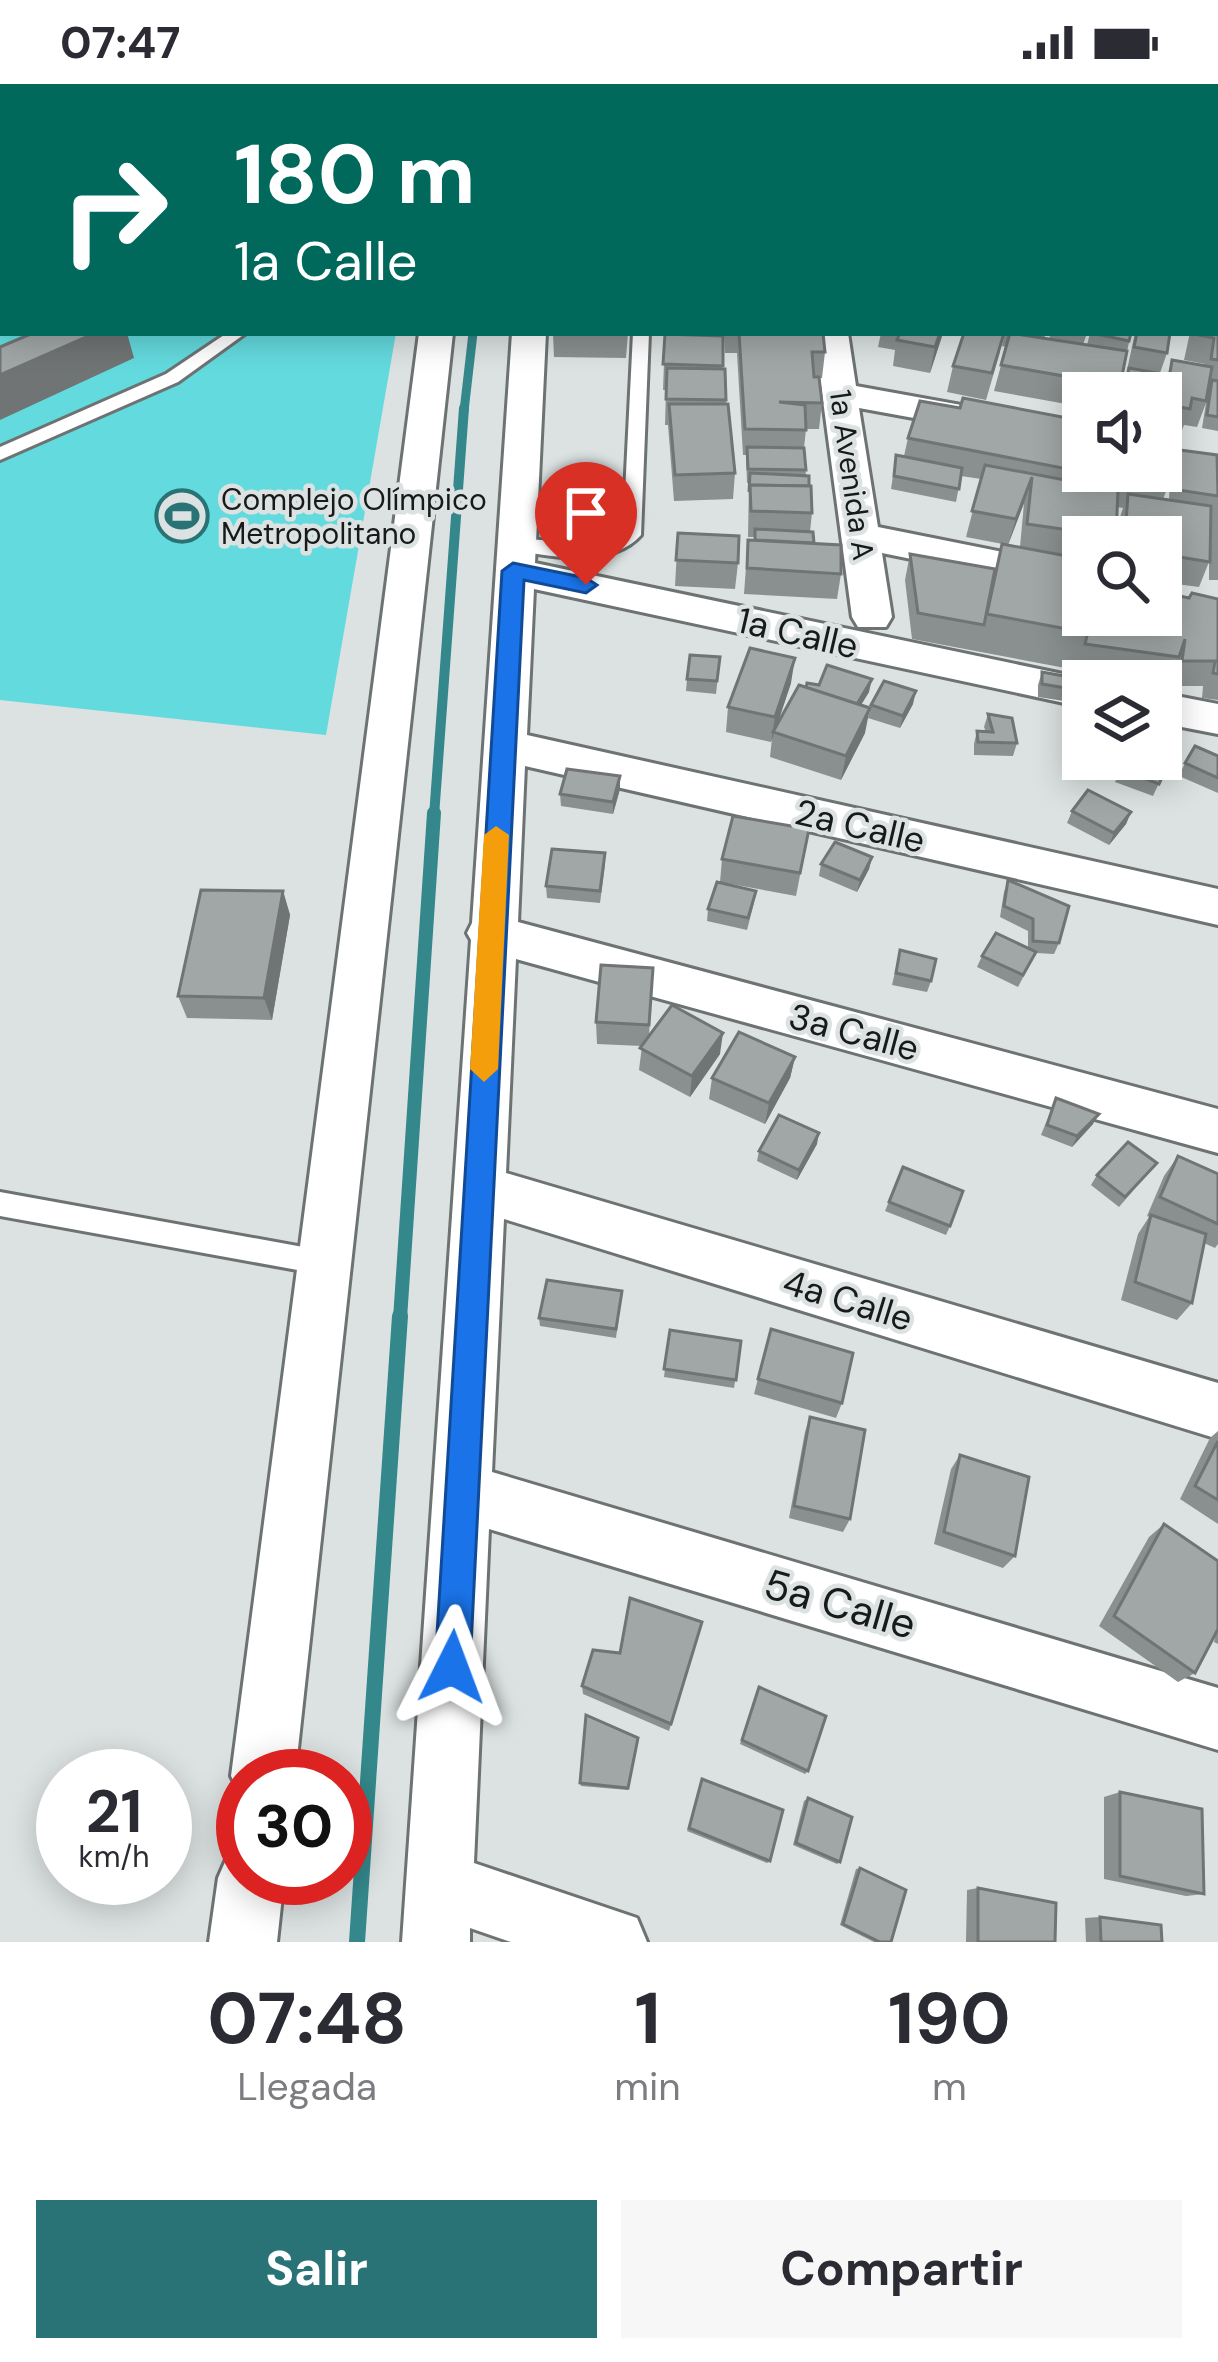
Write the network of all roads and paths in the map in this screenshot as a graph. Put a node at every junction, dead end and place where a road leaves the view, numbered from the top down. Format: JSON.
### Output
{"nodes":[{"id":1,"x":234,"y":336,"type":"edge"},
{"id":2,"x":436,"y":336,"type":"edge"},
{"id":3,"x":529,"y":336,"type":"edge"},
{"id":4,"x":641,"y":336,"type":"edge"},
{"id":5,"x":831,"y":336,"type":"edge"},
{"id":6,"x":841,"y":394,"type":"junction"},
{"id":7,"x":1062,"y":434,"type":"edge"},
{"id":8,"x":0,"y":454,"type":"edge"},
{"id":9,"x":862,"y":536,"type":"junction"},
{"id":10,"x":514,"y":557,"type":"junction"},
{"id":11,"x":1062,"y":577,"type":"edge"},
{"id":12,"x":872,"y":617,"type":"dead end"},
{"id":13,"x":1062,"y":687,"type":"edge"},
{"id":14,"x":1182,"y":712,"type":"edge"},
{"id":15,"x":1218,"y":719,"type":"edge"},
{"id":16,"x":502,"y":746,"type":"junction"},
{"id":17,"x":1218,"y":908,"type":"edge"},
{"id":18,"x":490,"y":933,"type":"junction"},
{"id":19,"x":1218,"y":1131,"type":"edge"},
{"id":20,"x":478,"y":1187,"type":"junction"},
{"id":21,"x":0,"y":1204,"type":"edge"},
{"id":22,"x":325,"y":1263,"type":"junction"},
{"id":23,"x":1218,"y":1411,"type":"edge"},
{"id":24,"x":462,"y":1492,"type":"junction"},
{"id":25,"x":1218,"y":1719,"type":"edge"},
{"id":26,"x":266,"y":1749,"type":"edge"},
{"id":27,"x":248,"y":1905,"type":"edge"},
{"id":28,"x":438,"y":1914,"type":"edge"},
{"id":29,"x":244,"y":1942,"type":"edge"},
{"id":30,"x":613,"y":1942,"type":"edge"}],
"edges":[{"from":1,"to":8,"type":"lane"},
{"from":2,"to":22,"type":"street"},
{"from":3,"to":10,"type":"street"},
{"from":4,"to":10,"type":"lane"},
{"from":5,"to":6,"type":"street","name":"1a Avenida A"},
{"from":6,"to":7,"type":"street"},
{"from":6,"to":9,"type":"street","name":"1a Avenida A"},
{"from":9,"to":11,"type":"street"},
{"from":9,"to":12,"type":"street","name":"1a Avenida A"},
{"from":10,"to":13,"type":"street","name":"1a Calle"},
{"from":10,"to":16,"type":"street"},
{"from":14,"to":15,"type":"street"},
{"from":16,"to":17,"type":"street","name":"2a Calle"},
{"from":16,"to":18,"type":"street"},
{"from":18,"to":19,"type":"street","name":"3a Calle"},
{"from":18,"to":20,"type":"street"},
{"from":20,"to":23,"type":"street","name":"4a Calle"},
{"from":20,"to":24,"type":"street"},
{"from":21,"to":22,"type":"lane"},
{"from":22,"to":26,"type":"street"},
{"from":24,"to":25,"type":"street","name":"5a Calle"},
{"from":24,"to":28,"type":"street"},
{"from":27,"to":29,"type":"street"},
{"from":28,"to":30,"type":"street"}]}
